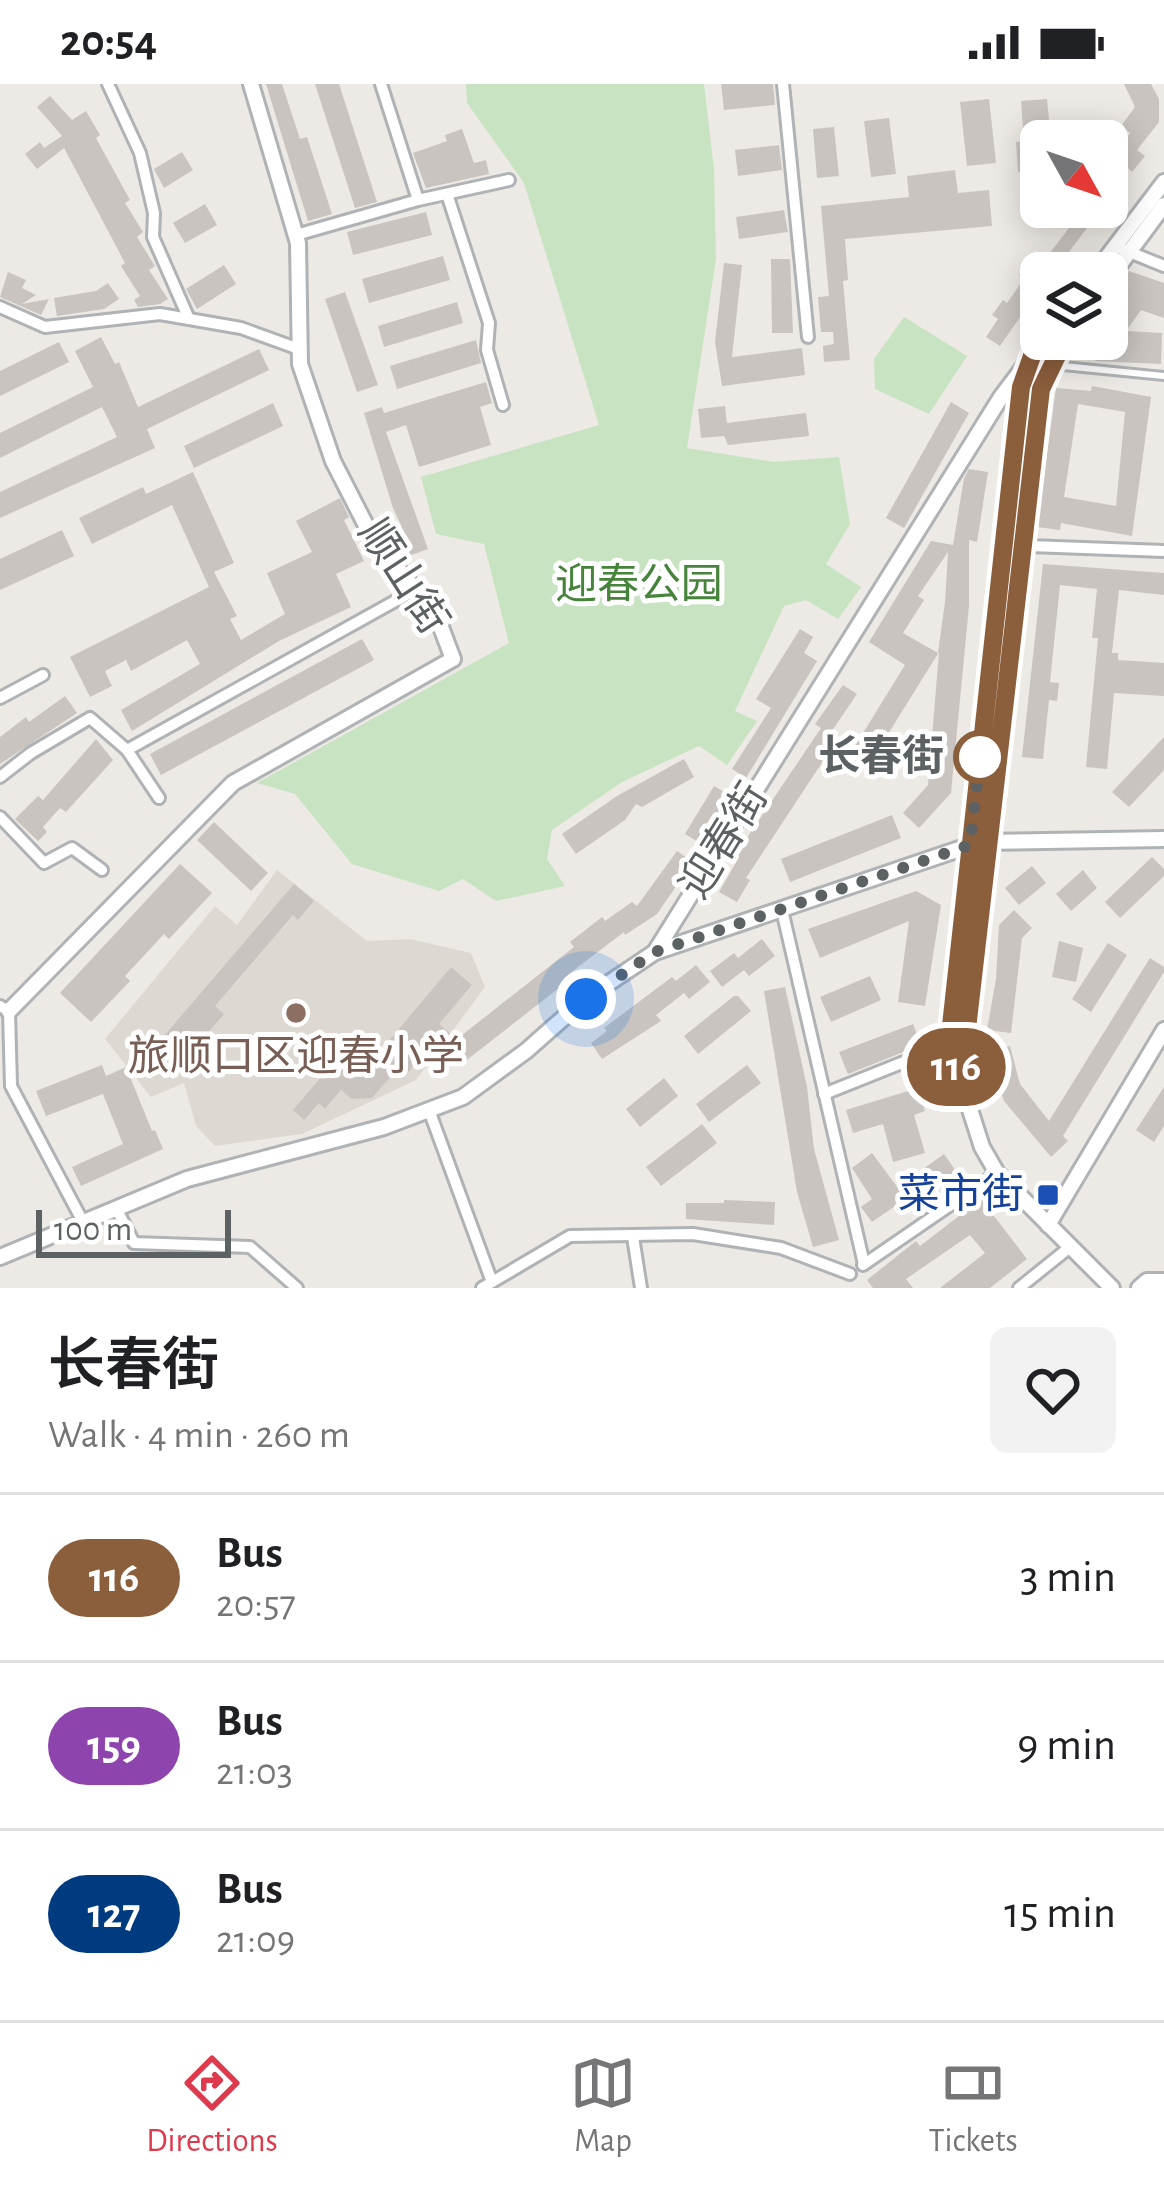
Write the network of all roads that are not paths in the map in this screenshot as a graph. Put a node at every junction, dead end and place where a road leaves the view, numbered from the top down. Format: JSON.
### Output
{"nodes":[{"id":1,"x":109,"y":84,"type":"edge"},
{"id":2,"x":251,"y":84,"type":"edge"},
{"id":3,"x":381,"y":84,"type":"edge"},
{"id":4,"x":782,"y":84,"type":"edge"},
{"id":5,"x":509,"y":180,"type":"dead end"},
{"id":6,"x":1164,"y":182,"type":"edge"},
{"id":7,"x":447,"y":194,"type":"junction"},
{"id":8,"x":418,"y":200,"type":"junction"},
{"id":9,"x":1164,"y":205,"type":"edge"},
{"id":10,"x":296,"y":235,"type":"junction"},
{"id":11,"x":1122,"y":249,"type":"junction"},
{"id":12,"x":1119,"y":252,"type":"edge"},
{"id":13,"x":1121,"y":252,"type":"edge"},
{"id":14,"x":1164,"y":266,"type":"edge"},
{"id":15,"x":0,"y":307,"type":"edge"},
{"id":16,"x":189,"y":319,"type":"junction"},
{"id":17,"x":808,"y":337,"type":"dead end"},
{"id":18,"x":299,"y":349,"type":"junction"},
{"id":19,"x":1029,"y":360,"type":"edge"},
{"id":20,"x":1031,"y":360,"type":"edge"},
{"id":21,"x":1052,"y":360,"type":"edge"},
{"id":22,"x":1049,"y":365,"type":"junction"},
{"id":23,"x":1164,"y":376,"type":"edge"},
{"id":24,"x":502,"y":405,"type":"dead end"},
{"id":25,"x":1004,"y":545,"type":"junction"},
{"id":26,"x":1023,"y":546,"type":"junction"},
{"id":27,"x":1164,"y":551,"type":"edge"},
{"id":28,"x":415,"y":590,"type":"junction"},
{"id":29,"x":43,"y":675,"type":"dead end"},
{"id":30,"x":0,"y":698,"type":"edge"},
{"id":31,"x":127,"y":750,"type":"junction"},
{"id":32,"x":0,"y":777,"type":"edge"},
{"id":33,"x":159,"y":798,"type":"dead end"},
{"id":34,"x":0,"y":818,"type":"edge"},
{"id":35,"x":1164,"y":839,"type":"edge"},
{"id":36,"x":989,"y":842,"type":"junction"},
{"id":37,"x":970,"y":845,"type":"junction"},
{"id":38,"x":103,"y":870,"type":"dead end"},
{"id":39,"x":782,"y":910,"type":"junction"},
{"id":40,"x":655,"y":952,"type":"junction"},
{"id":41,"x":4,"y":1009,"type":"edge"},
{"id":42,"x":1164,"y":1030,"type":"edge"},
{"id":43,"x":949,"y":1044,"type":"junction"},
{"id":44,"x":956,"y":1067,"type":"junction"},
{"id":45,"x":824,"y":1094,"type":"junction"},
{"id":46,"x":429,"y":1110,"type":"junction"},
{"id":47,"x":997,"y":1173,"type":"junction"},
{"id":48,"x":116,"y":1208,"type":"junction"},
{"id":49,"x":82,"y":1222,"type":"junction"},
{"id":50,"x":1048,"y":1225,"type":"junction"},
{"id":51,"x":633,"y":1237,"type":"junction"},
{"id":52,"x":1070,"y":1247,"type":"junction"},
{"id":53,"x":0,"y":1257,"type":"edge"},
{"id":54,"x":864,"y":1264,"type":"junction"},
{"id":55,"x":850,"y":1274,"type":"junction"},
{"id":56,"x":1164,"y":1281,"type":"edge"},
{"id":57,"x":487,"y":1285,"type":"edge"},
{"id":58,"x":297,"y":1288,"type":"edge"},
{"id":59,"x":641,"y":1288,"type":"edge"},
{"id":60,"x":861,"y":1288,"type":"edge"},
{"id":61,"x":1019,"y":1288,"type":"edge"},
{"id":62,"x":1112,"y":1288,"type":"edge"},
{"id":63,"x":1139,"y":1288,"type":"edge"}],
"edges":[{"from":1,"to":16,"type":"street"},
{"from":2,"to":10,"type":"street","name":"顺山街"},
{"from":3,"to":8,"type":"street"},
{"from":4,"to":17,"type":"street"},
{"from":5,"to":7,"type":"street"},
{"from":6,"to":11,"type":"street"},
{"from":7,"to":8,"type":"street"},
{"from":7,"to":24,"type":"street"},
{"from":8,"to":10,"type":"street"},
{"from":9,"to":11,"type":"street"},
{"from":10,"to":18,"type":"street","name":"顺山街"},
{"from":11,"to":12,"type":"street"},
{"from":11,"to":13,"type":"street"},
{"from":11,"to":14,"type":"street"},
{"from":15,"to":16,"type":"street"},
{"from":16,"to":18,"type":"street"},
{"from":18,"to":28,"type":"street","name":"顺山街"},
{"from":19,"to":40,"type":"street","name":"迎春街"},
{"from":20,"to":25,"type":"street"},
{"from":21,"to":22,"type":"street"},
{"from":22,"to":23,"type":"lane"},
{"from":22,"to":26,"type":"street"},
{"from":25,"to":26,"type":"street"},
{"from":25,"to":37,"type":"street"},
{"from":26,"to":27,"type":"street"},
{"from":26,"to":36,"type":"street"},
{"from":28,"to":31,"type":"street"},
{"from":28,"to":41,"type":"street","name":"顺山街"},
{"from":29,"to":30,"type":"street"},
{"from":31,"to":32,"type":"street"},
{"from":31,"to":33,"type":"street"},
{"from":34,"to":38,"type":"street"},
{"from":35,"to":36,"type":"street"},
{"from":36,"to":37,"type":"street"},
{"from":36,"to":44,"type":"street"},
{"from":37,"to":39,"type":"street"},
{"from":37,"to":43,"type":"street"},
{"from":39,"to":40,"type":"street"},
{"from":39,"to":45,"type":"street"},
{"from":40,"to":46,"type":"street","name":"迎春街"},
{"from":41,"to":49,"type":"street"},
{"from":42,"to":50,"type":"street"},
{"from":43,"to":44,"type":"street"},
{"from":43,"to":45,"type":"street"},
{"from":44,"to":47,"type":"street"},
{"from":45,"to":54,"type":"street"},
{"from":46,"to":48,"type":"street","name":"迎春街"},
{"from":46,"to":57,"type":"street"},
{"from":47,"to":50,"type":"street"},
{"from":47,"to":54,"type":"street"},
{"from":48,"to":49,"type":"street","name":"迎春街"},
{"from":48,"to":58,"type":"street"},
{"from":49,"to":53,"type":"street","name":"迎春街"},
{"from":50,"to":52,"type":"street"},
{"from":51,"to":55,"type":"street"},
{"from":51,"to":57,"type":"street"},
{"from":51,"to":59,"type":"street"},
{"from":52,"to":61,"type":"street"},
{"from":52,"to":62,"type":"street"},
{"from":54,"to":55,"type":"street"},
{"from":55,"to":60,"type":"street"},
{"from":56,"to":63,"type":"street"}]}
